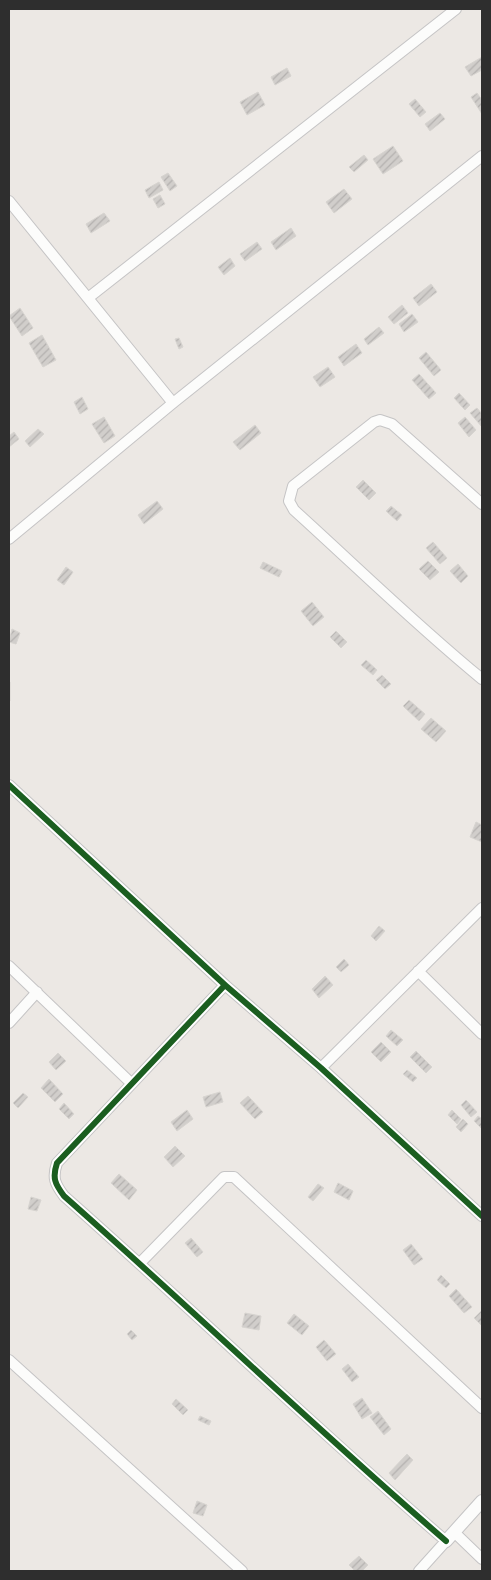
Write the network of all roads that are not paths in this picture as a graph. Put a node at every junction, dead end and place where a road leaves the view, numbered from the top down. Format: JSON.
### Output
{"nodes":[{"id":1,"x":456,"y":9,"type":"edge"},
{"id":2,"x":482,"y":156,"type":"edge"},
{"id":3,"x":9,"y":201,"type":"edge"},
{"id":4,"x":88,"y":298,"type":"junction"},
{"id":5,"x":174,"y":403,"type":"junction"},
{"id":6,"x":482,"y":504,"type":"edge"},
{"id":7,"x":9,"y":539,"type":"edge"},
{"id":8,"x":482,"y":680,"type":"edge"},
{"id":9,"x":9,"y":785,"type":"edge"},
{"id":10,"x":482,"y":908,"type":"edge"},
{"id":11,"x":9,"y":966,"type":"edge"},
{"id":12,"x":418,"y":971,"type":"junction"},
{"id":13,"x":225,"y":984,"type":"junction"},
{"id":14,"x":37,"y":992,"type":"junction"},
{"id":15,"x":9,"y":1023,"type":"edge"},
{"id":16,"x":482,"y":1034,"type":"edge"},
{"id":17,"x":321,"y":1068,"type":"junction"},
{"id":18,"x":131,"y":1084,"type":"junction"},
{"id":19,"x":482,"y":1216,"type":"edge"},
{"id":20,"x":140,"y":1263,"type":"junction"},
{"id":21,"x":9,"y":1360,"type":"edge"},
{"id":22,"x":482,"y":1408,"type":"edge"},
{"id":23,"x":482,"y":1501,"type":"edge"},
{"id":24,"x":450,"y":1537,"type":"junction"},
{"id":25,"x":482,"y":1559,"type":"edge"},
{"id":26,"x":242,"y":1571,"type":"edge"},
{"id":27,"x":419,"y":1571,"type":"edge"}],
"edges":[{"from":1,"to":4,"type":"street"},
{"from":2,"to":5,"type":"street"},
{"from":3,"to":4,"type":"street"},
{"from":4,"to":5,"type":"street"},
{"from":5,"to":7,"type":"street"},
{"from":6,"to":8,"type":"street"},
{"from":9,"to":13,"type":"street"},
{"from":10,"to":12,"type":"street"},
{"from":11,"to":14,"type":"street"},
{"from":12,"to":16,"type":"street"},
{"from":12,"to":17,"type":"street"},
{"from":13,"to":17,"type":"street"},
{"from":13,"to":18,"type":"street"},
{"from":14,"to":15,"type":"street"},
{"from":14,"to":18,"type":"street"},
{"from":17,"to":19,"type":"street"},
{"from":18,"to":20,"type":"street"},
{"from":20,"to":22,"type":"street"},
{"from":20,"to":24,"type":"street"},
{"from":21,"to":26,"type":"street"},
{"from":23,"to":24,"type":"street"},
{"from":24,"to":25,"type":"street"},
{"from":24,"to":27,"type":"street"}]}
